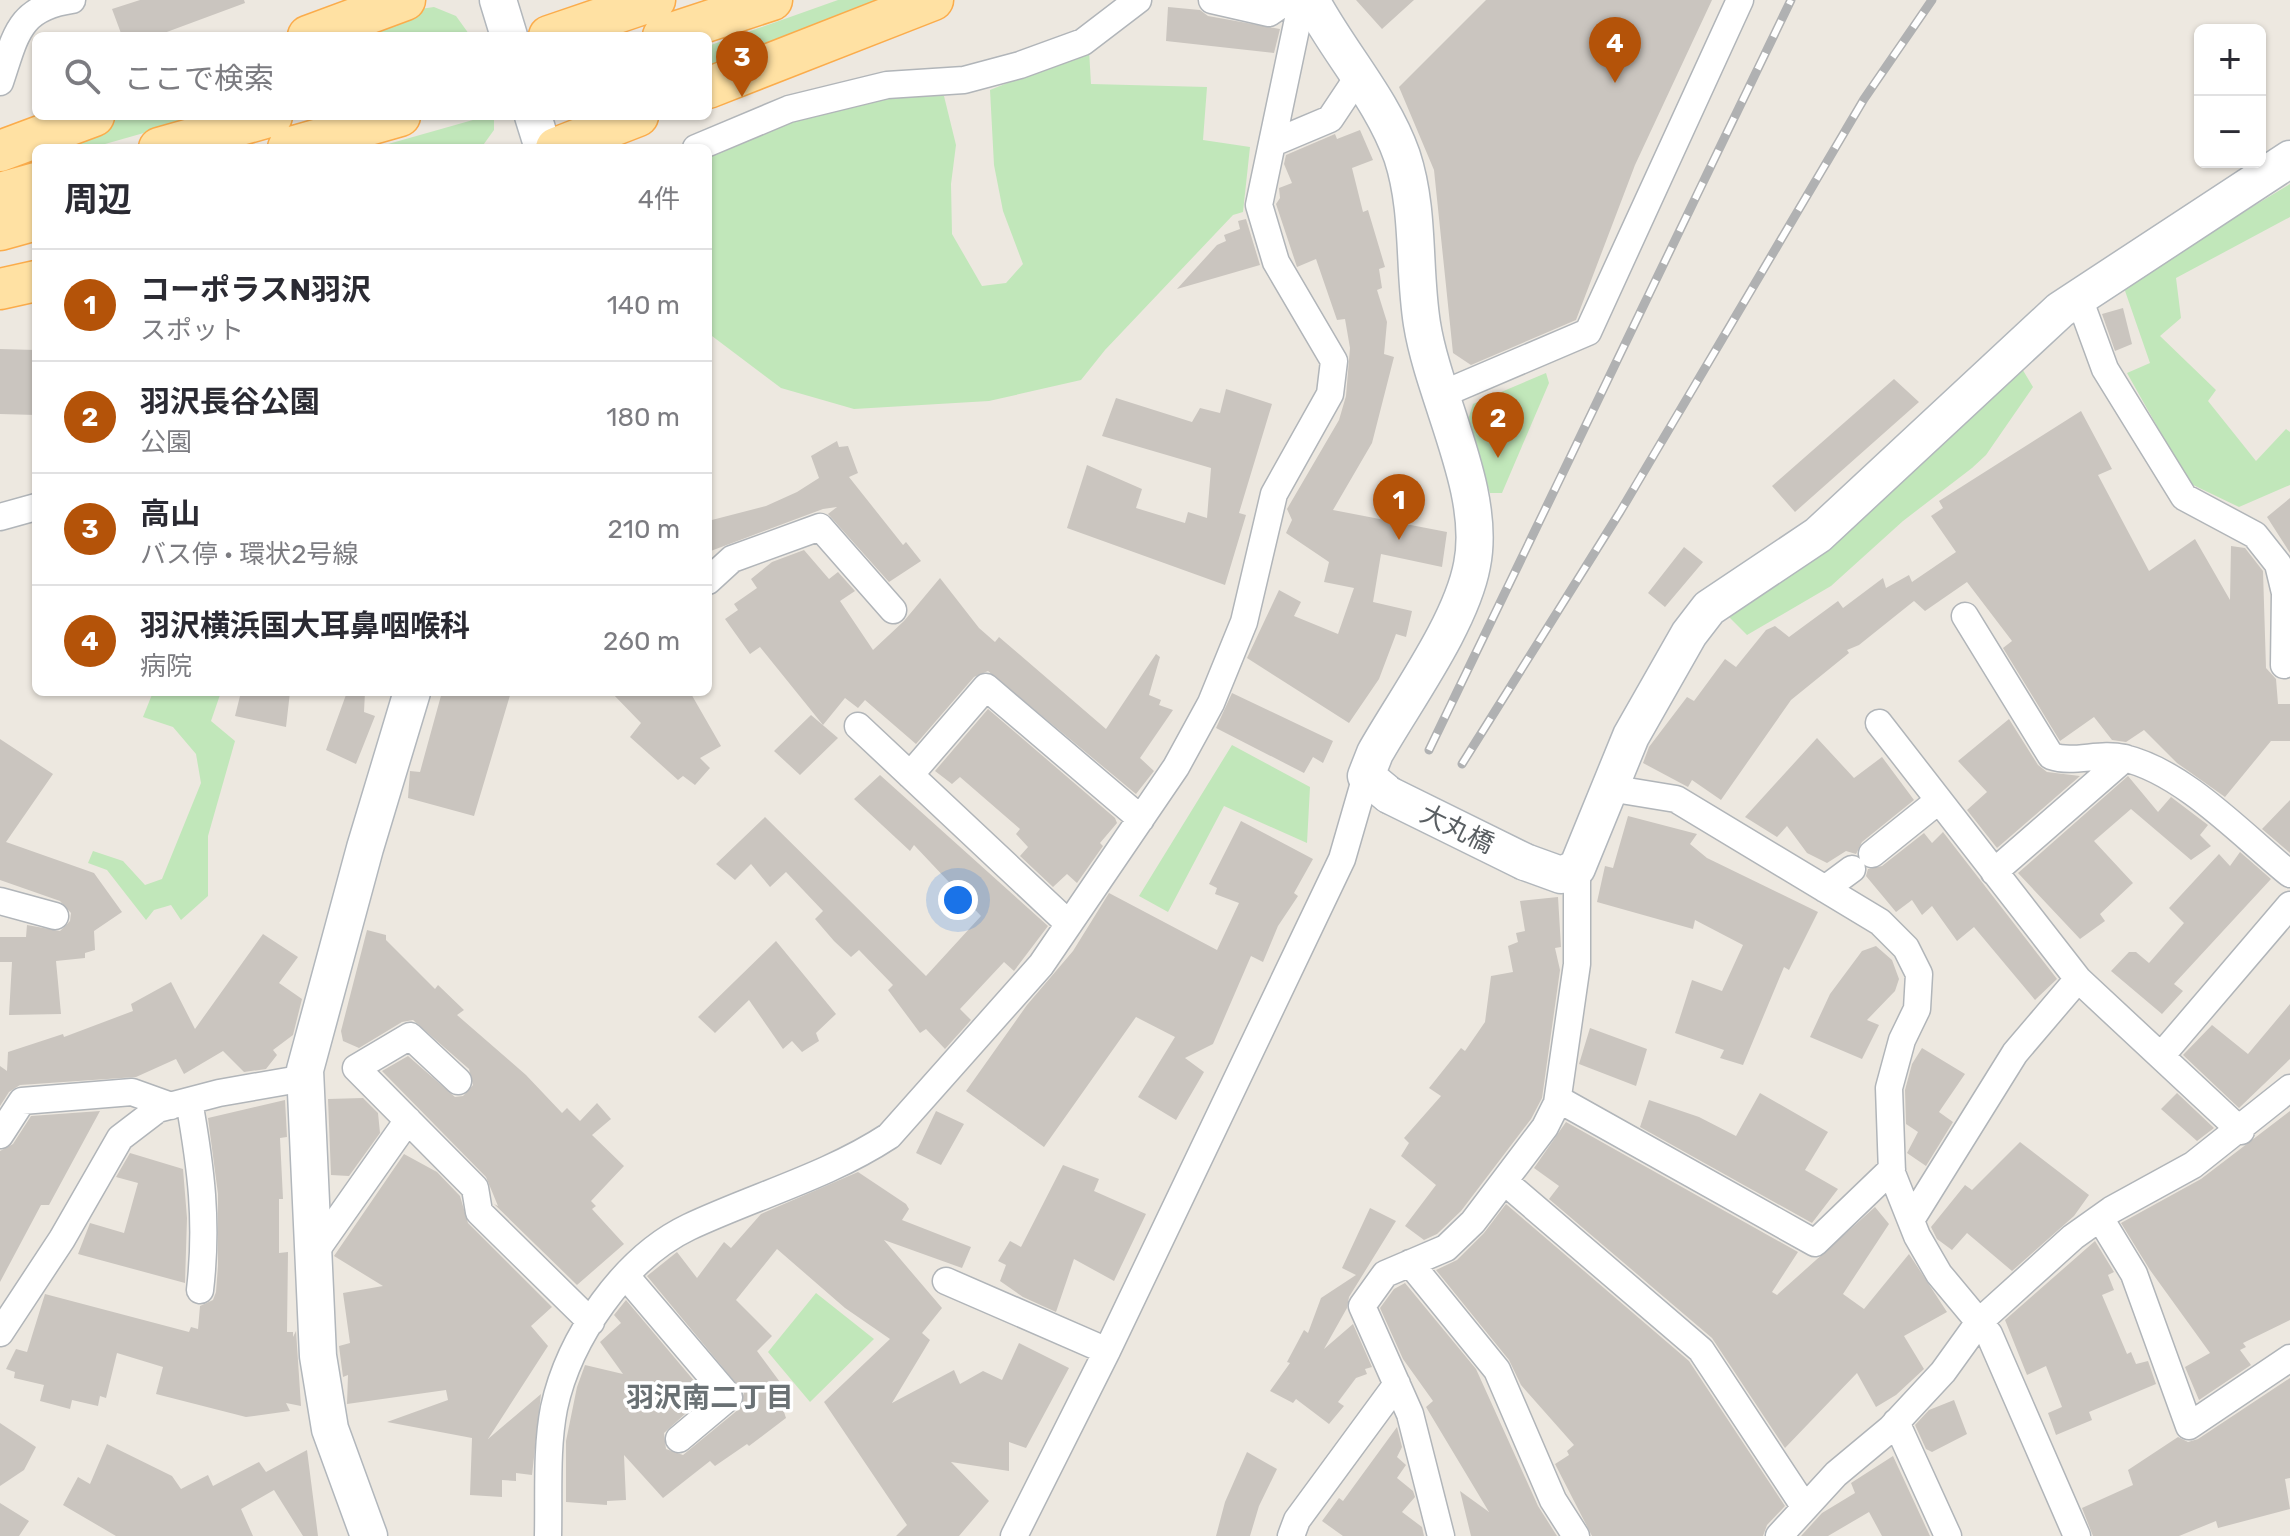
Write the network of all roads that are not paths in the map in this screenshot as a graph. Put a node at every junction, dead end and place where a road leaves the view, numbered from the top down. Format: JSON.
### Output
{"nodes":[{"id":1,"x":72,"y":0,"type":"edge"},
{"id":2,"x":405,"y":0,"type":"edge"},
{"id":3,"x":498,"y":0,"type":"edge"},
{"id":4,"x":655,"y":0,"type":"edge"},
{"id":5,"x":772,"y":0,"type":"edge"},
{"id":6,"x":933,"y":0,"type":"edge"},
{"id":7,"x":1138,"y":0,"type":"edge"},
{"id":8,"x":1212,"y":0,"type":"edge"},
{"id":9,"x":1288,"y":0,"type":"edge"},
{"id":10,"x":1302,"y":0,"type":"edge"},
{"id":11,"x":1311,"y":0,"type":"edge"},
{"id":12,"x":1740,"y":0,"type":"edge"},
{"id":13,"x":319,"y":32,"type":"edge"},
{"id":14,"x":508,"y":32,"type":"edge"},
{"id":15,"x":561,"y":32,"type":"edge"},
{"id":16,"x":675,"y":32,"type":"edge"},
{"id":17,"x":1,"y":75,"type":"edge"},
{"id":18,"x":1358,"y":77,"type":"junction"},
{"id":19,"x":712,"y":86,"type":"edge"},
{"id":20,"x":83,"y":120,"type":"edge"},
{"id":21,"x":258,"y":120,"type":"edge"},
{"id":22,"x":386,"y":120,"type":"edge"},
{"id":23,"x":534,"y":120,"type":"edge"},
{"id":24,"x":628,"y":120,"type":"edge"},
{"id":25,"x":1273,"y":143,"type":"junction"},
{"id":26,"x":173,"y":144,"type":"edge"},
{"id":27,"x":302,"y":144,"type":"edge"},
{"id":28,"x":542,"y":144,"type":"edge"},
{"id":29,"x":566,"y":144,"type":"edge"},
{"id":30,"x":706,"y":144,"type":"edge"},
{"id":31,"x":0,"y":151,"type":"edge"},
{"id":32,"x":2290,"y":159,"type":"edge"},
{"id":33,"x":32,"y":184,"type":"edge"},
{"id":34,"x":0,"y":193,"type":"edge"},
{"id":35,"x":32,"y":221,"type":"edge"},
{"id":36,"x":0,"y":230,"type":"edge"},
{"id":37,"x":32,"y":282,"type":"edge"},
{"id":38,"x":0,"y":289,"type":"edge"},
{"id":39,"x":2079,"y":298,"type":"junction"},
{"id":40,"x":1438,"y":396,"type":"junction"},
{"id":41,"x":32,"y":508,"type":"edge"},
{"id":42,"x":0,"y":517,"type":"edge"},
{"id":43,"x":712,"y":577,"type":"edge"},
{"id":44,"x":893,"y":610,"type":"dead end"},
{"id":45,"x":1965,"y":616,"type":"dead end"},
{"id":46,"x":2284,"y":665,"type":"dead end"},
{"id":47,"x":411,"y":696,"type":"edge"},
{"id":48,"x":1879,"y":723,"type":"dead end"},
{"id":49,"x":858,"y":726,"type":"dead end"},
{"id":50,"x":2125,"y":758,"type":"junction"},
{"id":51,"x":910,"y":775,"type":"junction"},
{"id":52,"x":1378,"y":786,"type":"junction"},
{"id":53,"x":1609,"y":788,"type":"junction"},
{"id":54,"x":1938,"y":801,"type":"junction"},
{"id":55,"x":1141,"y":819,"type":"junction"},
{"id":56,"x":1577,"y":868,"type":"junction"},
{"id":57,"x":1994,"y":872,"type":"junction"},
{"id":58,"x":2290,"y":874,"type":"edge"},
{"id":59,"x":1825,"y":889,"type":"junction"},
{"id":60,"x":1,"y":904,"type":"edge"},
{"id":61,"x":2290,"y":905,"type":"edge"},
{"id":62,"x":55,"y":916,"type":"dead end"},
{"id":63,"x":1069,"y":924,"type":"junction"},
{"id":64,"x":2078,"y":979,"type":"junction"},
{"id":65,"x":2161,"y":1056,"type":"junction"},
{"id":66,"x":305,"y":1078,"type":"junction"},
{"id":67,"x":458,"y":1081,"type":"dead end"},
{"id":68,"x":2290,"y":1088,"type":"edge"},
{"id":69,"x":1558,"y":1099,"type":"junction"},
{"id":70,"x":180,"y":1103,"type":"junction"},
{"id":71,"x":408,"y":1120,"type":"junction"},
{"id":72,"x":2241,"y":1131,"type":"junction"},
{"id":73,"x":0,"y":1135,"type":"edge"},
{"id":74,"x":1892,"y":1169,"type":"junction"},
{"id":75,"x":1505,"y":1182,"type":"junction"},
{"id":76,"x":2100,"y":1218,"type":"junction"},
{"id":77,"x":1911,"y":1220,"type":"junction"},
{"id":78,"x":313,"y":1255,"type":"junction"},
{"id":79,"x":1410,"y":1263,"type":"junction"},
{"id":80,"x":626,"y":1276,"type":"junction"},
{"id":81,"x":946,"y":1281,"type":"dead end"},
{"id":82,"x":200,"y":1290,"type":"dead end"},
{"id":83,"x":591,"y":1322,"type":"junction"},
{"id":84,"x":1979,"y":1322,"type":"junction"},
{"id":85,"x":0,"y":1333,"type":"edge"},
{"id":86,"x":1107,"y":1351,"type":"junction"},
{"id":87,"x":2290,"y":1358,"type":"edge"},
{"id":88,"x":1397,"y":1384,"type":"junction"},
{"id":89,"x":1896,"y":1422,"type":"junction"},
{"id":90,"x":679,"y":1439,"type":"dead end"},
{"id":91,"x":1804,"y":1506,"type":"junction"},
{"id":92,"x":369,"y":1536,"type":"edge"},
{"id":93,"x":548,"y":1536,"type":"edge"},
{"id":94,"x":1014,"y":1536,"type":"edge"},
{"id":95,"x":1291,"y":1536,"type":"edge"},
{"id":96,"x":1441,"y":1536,"type":"edge"},
{"id":97,"x":1576,"y":1536,"type":"edge"},
{"id":98,"x":1779,"y":1536,"type":"edge"},
{"id":99,"x":1948,"y":1536,"type":"edge"},
{"id":100,"x":2077,"y":1536,"type":"edge"}],
"edges":[{"from":1,"to":17,"type":"street"},
{"from":2,"to":13,"type":"main road"},
{"from":3,"to":14,"type":"street"},
{"from":4,"to":15,"type":"main road"},
{"from":5,"to":16,"type":"main road"},
{"from":6,"to":19,"type":"main road"},
{"from":7,"to":30,"type":"street"},
{"from":8,"to":9,"type":"street"},
{"from":10,"to":25,"type":"street"},
{"from":11,"to":18,"type":"street"},
{"from":12,"to":40,"type":"street"},
{"from":18,"to":25,"type":"street"},
{"from":18,"to":40,"type":"street"},
{"from":20,"to":31,"type":"main road"},
{"from":21,"to":26,"type":"main road"},
{"from":22,"to":27,"type":"main road"},
{"from":23,"to":28,"type":"street"},
{"from":24,"to":29,"type":"main road"},
{"from":25,"to":55,"type":"street"},
{"from":32,"to":39,"type":"street"},
{"from":33,"to":34,"type":"main road"},
{"from":35,"to":36,"type":"main road"},
{"from":37,"to":38,"type":"main road"},
{"from":39,"to":46,"type":"street"},
{"from":39,"to":53,"type":"street"},
{"from":40,"to":52,"type":"street"},
{"from":41,"to":42,"type":"street"},
{"from":43,"to":44,"type":"street"},
{"from":45,"to":50,"type":"street"},
{"from":47,"to":66,"type":"street"},
{"from":48,"to":54,"type":"street"},
{"from":49,"to":51,"type":"street"},
{"from":50,"to":57,"type":"street"},
{"from":50,"to":58,"type":"street"},
{"from":51,"to":55,"type":"street"},
{"from":51,"to":63,"type":"street"},
{"from":52,"to":56,"type":"street","name":"大丸橋","bridge":true},
{"from":52,"to":86,"type":"street"},
{"from":53,"to":56,"type":"street"},
{"from":53,"to":59,"type":"street"},
{"from":54,"to":57,"type":"street"},
{"from":54,"to":59,"type":"street"},
{"from":55,"to":63,"type":"street"},
{"from":56,"to":69,"type":"street"},
{"from":57,"to":64,"type":"street"},
{"from":59,"to":74,"type":"street"},
{"from":60,"to":62,"type":"street"},
{"from":61,"to":65,"type":"street"},
{"from":63,"to":80,"type":"street"},
{"from":64,"to":65,"type":"street"},
{"from":64,"to":77,"type":"street"},
{"from":65,"to":72,"type":"street"},
{"from":66,"to":70,"type":"street"},
{"from":66,"to":78,"type":"street"},
{"from":67,"to":71,"type":"street"},
{"from":68,"to":72,"type":"street"},
{"from":69,"to":74,"type":"street"},
{"from":69,"to":75,"type":"street"},
{"from":70,"to":73,"type":"street"},
{"from":70,"to":82,"type":"street"},
{"from":70,"to":85,"type":"street"},
{"from":71,"to":78,"type":"street"},
{"from":71,"to":83,"type":"street"},
{"from":72,"to":76,"type":"street"},
{"from":74,"to":77,"type":"street"},
{"from":75,"to":79,"type":"street"},
{"from":75,"to":91,"type":"street"},
{"from":76,"to":84,"type":"street"},
{"from":76,"to":87,"type":"street"},
{"from":77,"to":84,"type":"street"},
{"from":78,"to":92,"type":"street"},
{"from":79,"to":88,"type":"street"},
{"from":79,"to":97,"type":"street"},
{"from":80,"to":83,"type":"street"},
{"from":80,"to":90,"type":"street"},
{"from":81,"to":86,"type":"street"},
{"from":83,"to":93,"type":"street"},
{"from":84,"to":89,"type":"street"},
{"from":84,"to":100,"type":"street"},
{"from":86,"to":94,"type":"street"},
{"from":88,"to":95,"type":"street"},
{"from":88,"to":96,"type":"street"},
{"from":89,"to":91,"type":"street"},
{"from":89,"to":99,"type":"street"},
{"from":91,"to":98,"type":"street"}]}
